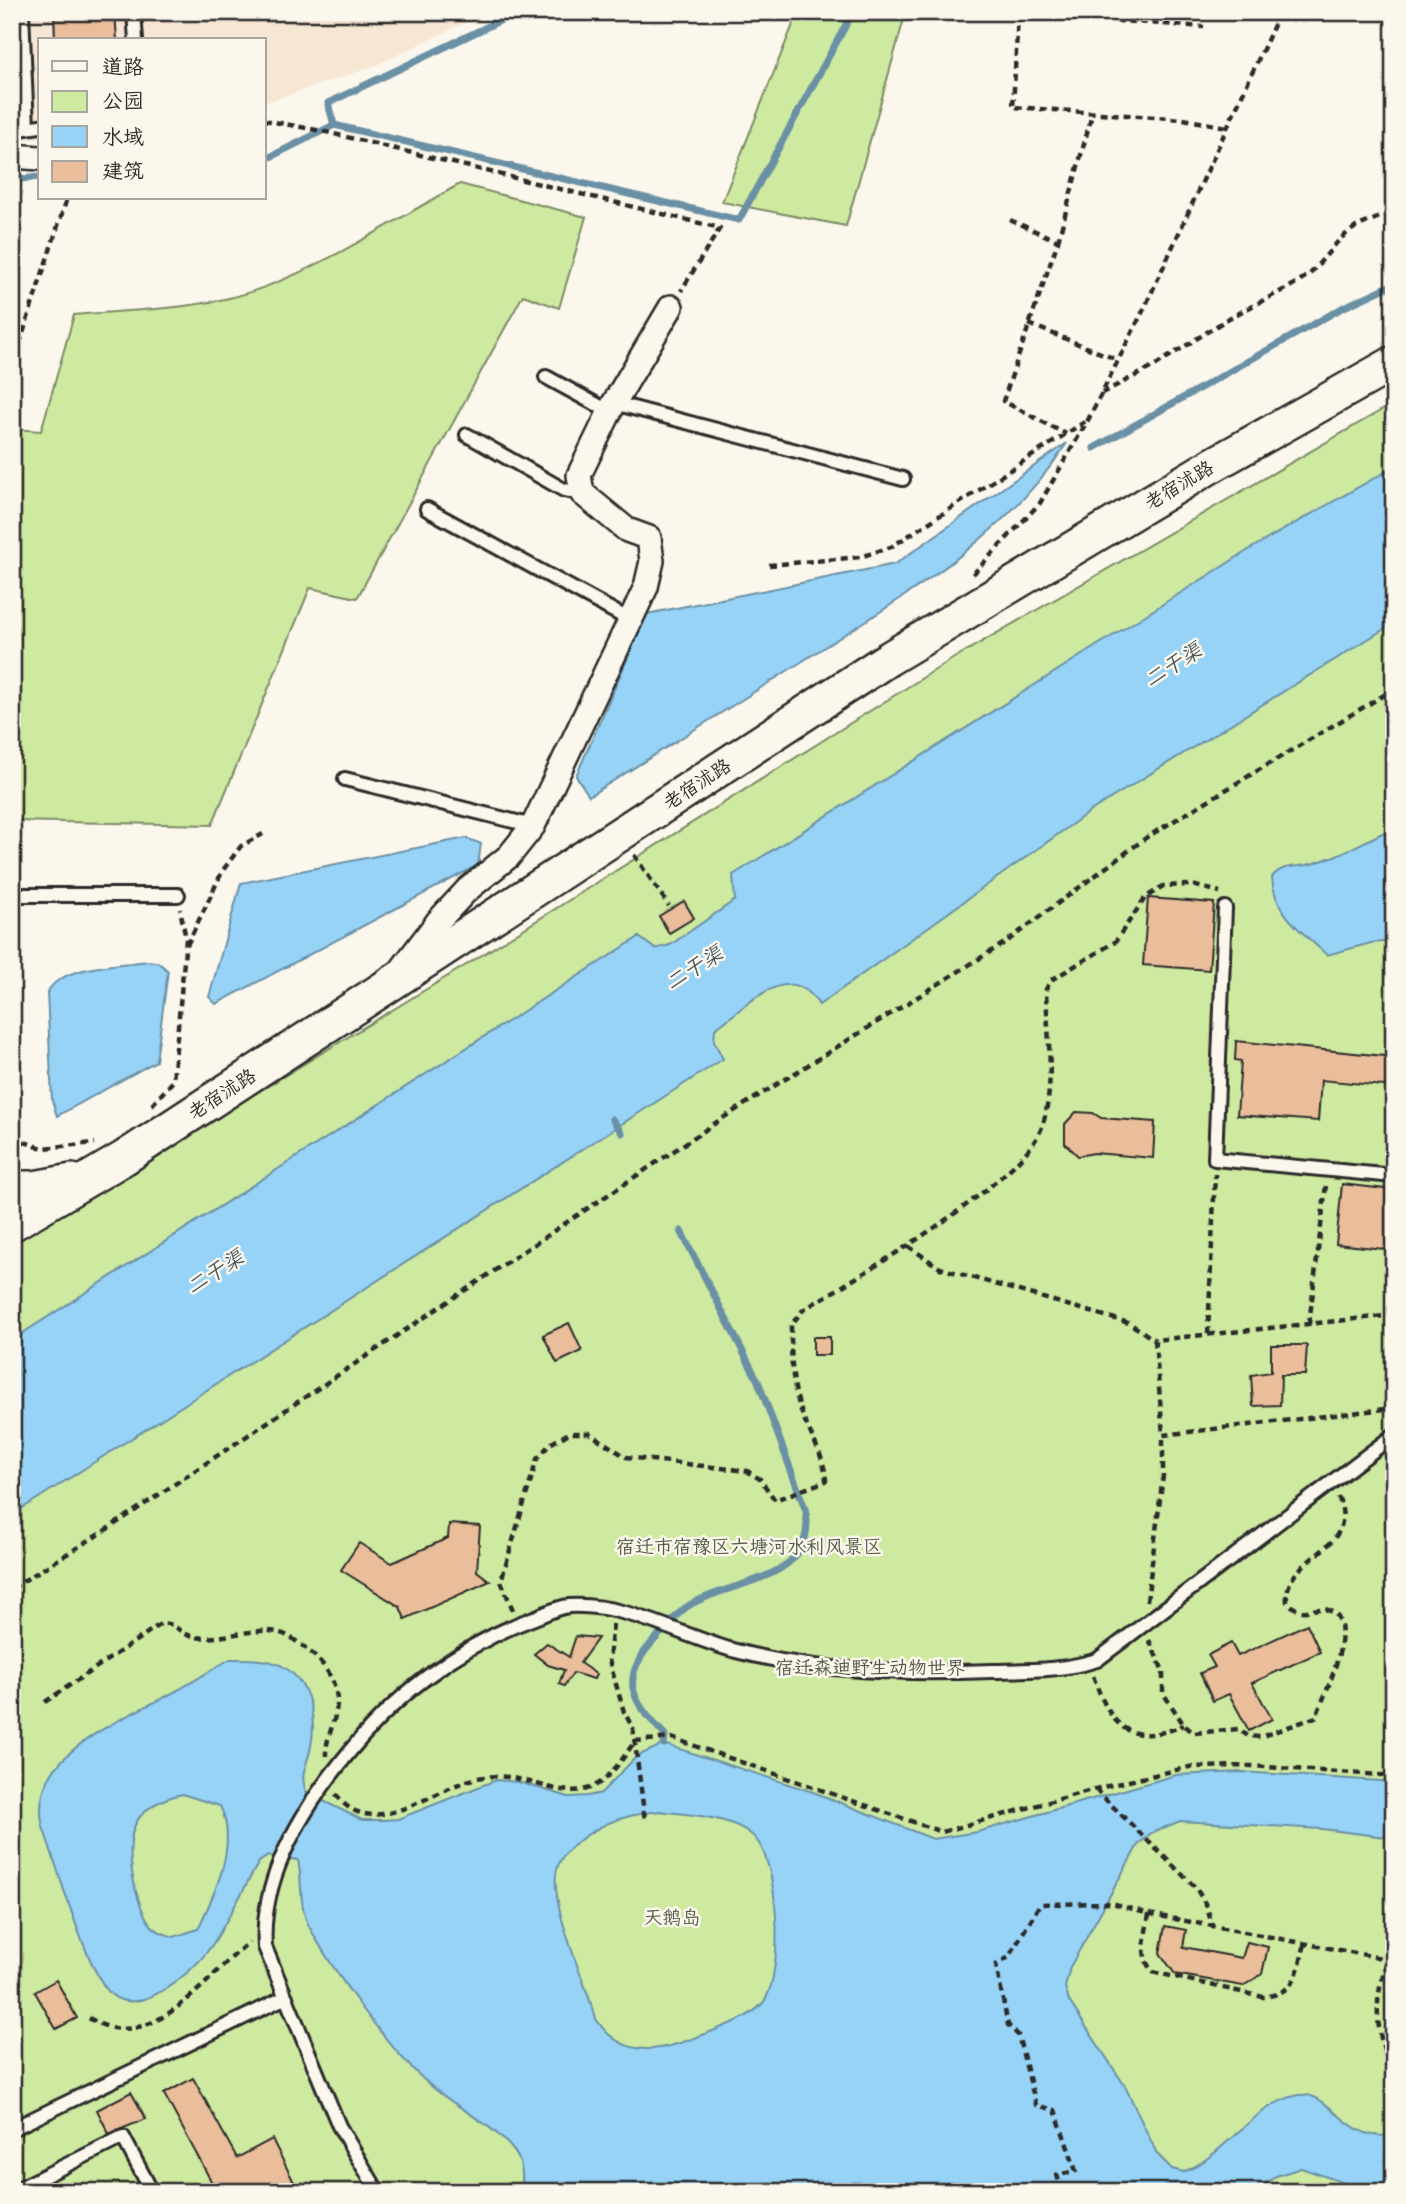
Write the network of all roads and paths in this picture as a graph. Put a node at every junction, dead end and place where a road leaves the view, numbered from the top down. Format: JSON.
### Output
{"nodes":[{"id":1,"x":22,"y":12,"type":"edge"},
{"id":2,"x":134,"y":12,"type":"edge"},
{"id":3,"x":996,"y":12,"type":"edge"},
{"id":4,"x":1280,"y":12,"type":"edge"},
{"id":5,"x":1018,"y":14,"type":"edge"},
{"id":6,"x":1204,"y":27,"type":"dead end"},
{"id":7,"x":136,"y":38,"type":"edge"},
{"id":8,"x":1092,"y":114,"type":"junction"},
{"id":9,"x":266,"y":120,"type":"edge"},
{"id":10,"x":34,"y":127,"type":"edge"},
{"id":11,"x":1227,"y":127,"type":"junction"},
{"id":12,"x":12,"y":130,"type":"edge"},
{"id":13,"x":12,"y":156,"type":"edge"},
{"id":14,"x":38,"y":158,"type":"edge"},
{"id":15,"x":66,"y":200,"type":"edge"},
{"id":16,"x":1394,"y":211,"type":"edge"},
{"id":17,"x":1010,"y":220,"type":"dead end"},
{"id":18,"x":1058,"y":241,"type":"junction"},
{"id":19,"x":671,"y":307,"type":"joint"},
{"id":20,"x":1029,"y":324,"type":"junction"},
{"id":21,"x":1118,"y":360,"type":"junction"},
{"id":22,"x":1394,"y":363,"type":"edge"},
{"id":23,"x":12,"y":367,"type":"edge"},
{"id":24,"x":546,"y":377,"type":"dead end"},
{"id":25,"x":1101,"y":393,"type":"junction"},
{"id":26,"x":612,"y":408,"type":"junction"},
{"id":27,"x":1088,"y":420,"type":"junction"},
{"id":28,"x":1066,"y":434,"type":"junction"},
{"id":29,"x":467,"y":435,"type":"dead end"},
{"id":30,"x":903,"y":479,"type":"dead end"},
{"id":31,"x":582,"y":493,"type":"junction"},
{"id":32,"x":427,"y":509,"type":"dead end"},
{"id":33,"x":769,"y":565,"type":"dead end"},
{"id":34,"x":967,"y":580,"type":"dead end"},
{"id":35,"x":630,"y":621,"type":"junction"},
{"id":36,"x":1394,"y":689,"type":"edge"},
{"id":37,"x":345,"y":779,"type":"dead end"},
{"id":38,"x":533,"y":826,"type":"junction"},
{"id":39,"x":262,"y":834,"type":"dead end"},
{"id":40,"x":620,"y":834,"type":"junction"},
{"id":41,"x":12,"y":895,"type":"edge"},
{"id":42,"x":178,"y":895,"type":"joint"},
{"id":43,"x":669,"y":906,"type":"dead end"},
{"id":44,"x":1225,"y":908,"type":"joint"},
{"id":45,"x":185,"y":949,"type":"junction"},
{"id":46,"x":392,"y":983,"type":"junction"},
{"id":47,"x":149,"y":1109,"type":"dead end"},
{"id":48,"x":106,"y":1136,"type":"dead end"},
{"id":49,"x":12,"y":1138,"type":"edge"},
{"id":50,"x":1215,"y":1159,"type":"junction"},
{"id":51,"x":1328,"y":1170,"type":"junction"},
{"id":52,"x":95,"y":1175,"type":"junction"},
{"id":53,"x":1394,"y":1176,"type":"edge"},
{"id":54,"x":12,"y":1188,"type":"edge"},
{"id":55,"x":12,"y":1223,"type":"edge"},
{"id":56,"x":908,"y":1246,"type":"junction"},
{"id":57,"x":1394,"y":1315,"type":"edge"},
{"id":58,"x":1309,"y":1324,"type":"junction"},
{"id":59,"x":1208,"y":1334,"type":"junction"},
{"id":60,"x":1155,"y":1340,"type":"junction"},
{"id":61,"x":1394,"y":1408,"type":"edge"},
{"id":62,"x":1163,"y":1435,"type":"junction"},
{"id":63,"x":1394,"y":1435,"type":"edge"},
{"id":64,"x":1332,"y":1482,"type":"junction"},
{"id":65,"x":12,"y":1588,"type":"edge"},
{"id":66,"x":615,"y":1609,"type":"junction"},
{"id":67,"x":519,"y":1624,"type":"junction"},
{"id":68,"x":1143,"y":1626,"type":"junction"},
{"id":69,"x":1089,"y":1662,"type":"junction"},
{"id":70,"x":45,"y":1702,"type":"dead end"},
{"id":71,"x":1184,"y":1725,"type":"junction"},
{"id":72,"x":635,"y":1741,"type":"junction"},
{"id":73,"x":1394,"y":1776,"type":"edge"},
{"id":74,"x":327,"y":1779,"type":"junction"},
{"id":75,"x":1095,"y":1788,"type":"junction"},
{"id":76,"x":645,"y":1821,"type":"dead end"},
{"id":77,"x":1149,"y":1914,"type":"junction"},
{"id":78,"x":1213,"y":1927,"type":"junction"},
{"id":79,"x":264,"y":1931,"type":"junction"},
{"id":80,"x":1306,"y":1944,"type":"junction"},
{"id":81,"x":1394,"y":1944,"type":"edge"},
{"id":82,"x":1387,"y":1959,"type":"junction"},
{"id":83,"x":286,"y":1997,"type":"junction"},
{"id":84,"x":89,"y":2018,"type":"dead end"},
{"id":85,"x":1393,"y":2074,"type":"edge"},
{"id":86,"x":12,"y":2129,"type":"edge"},
{"id":87,"x":12,"y":2192,"type":"edge"},
{"id":88,"x":152,"y":2192,"type":"edge"},
{"id":89,"x":378,"y":2192,"type":"edge"},
{"id":90,"x":1062,"y":2192,"type":"edge"}],
"edges":[{"from":1,"to":10,"type":"lane"},
{"from":2,"to":7,"type":"lane"},
{"from":3,"to":5,"type":"path"},
{"from":4,"to":11,"type":"path"},
{"from":5,"to":6,"type":"path"},
{"from":5,"to":8,"type":"path"},
{"from":8,"to":11,"type":"path"},
{"from":8,"to":18,"type":"path"},
{"from":9,"to":19,"type":"path"},
{"from":10,"to":12,"type":"lane"},
{"from":11,"to":21,"type":"path"},
{"from":13,"to":14,"type":"street"},
{"from":15,"to":23,"type":"path"},
{"from":16,"to":25,"type":"path"},
{"from":17,"to":18,"type":"path"},
{"from":18,"to":20,"type":"path"},
{"from":19,"to":26,"type":"street"},
{"from":20,"to":21,"type":"path"},
{"from":20,"to":28,"type":"path"},
{"from":21,"to":25,"type":"path"},
{"from":22,"to":40,"type":"main road","name":"老宿沭路"},
{"from":24,"to":26,"type":"lane"},
{"from":25,"to":27,"type":"path"},
{"from":26,"to":30,"type":"lane"},
{"from":26,"to":31,"type":"street"},
{"from":27,"to":28,"type":"path"},
{"from":27,"to":34,"type":"path"},
{"from":28,"to":33,"type":"path"},
{"from":29,"to":31,"type":"lane"},
{"from":31,"to":35,"type":"street"},
{"from":32,"to":35,"type":"lane"},
{"from":35,"to":38,"type":"street"},
{"from":36,"to":65,"type":"path"},
{"from":37,"to":38,"type":"lane"},
{"from":38,"to":46,"type":"street"},
{"from":39,"to":45,"type":"path"},
{"from":40,"to":43,"type":"path"},
{"from":40,"to":46,"type":"main road","name":"老宿沭路"},
{"from":41,"to":42,"type":"lane"},
{"from":42,"to":45,"type":"path"},
{"from":44,"to":50,"type":"lane"},
{"from":44,"to":56,"type":"path"},
{"from":45,"to":47,"type":"path"},
{"from":46,"to":52,"type":"main road","name":"老宿沭路"},
{"from":48,"to":49,"type":"path"},
{"from":50,"to":51,"type":"lane"},
{"from":50,"to":59,"type":"path"},
{"from":51,"to":53,"type":"lane"},
{"from":51,"to":58,"type":"path"},
{"from":52,"to":54,"type":"main road"},
{"from":52,"to":55,"type":"main road","name":"老宿沭路"},
{"from":56,"to":60,"type":"path"},
{"from":56,"to":67,"type":"path"},
{"from":57,"to":58,"type":"path"},
{"from":58,"to":59,"type":"path"},
{"from":59,"to":60,"type":"path"},
{"from":60,"to":62,"type":"path"},
{"from":61,"to":62,"type":"path"},
{"from":62,"to":68,"type":"path"},
{"from":63,"to":64,"type":"lane"},
{"from":64,"to":68,"type":"lane"},
{"from":64,"to":71,"type":"path"},
{"from":66,"to":67,"type":"lane"},
{"from":66,"to":69,"type":"lane"},
{"from":66,"to":72,"type":"path"},
{"from":67,"to":74,"type":"lane"},
{"from":68,"to":69,"type":"lane"},
{"from":68,"to":71,"type":"path"},
{"from":69,"to":71,"type":"path"},
{"from":70,"to":74,"type":"path"},
{"from":72,"to":74,"type":"path"},
{"from":72,"to":75,"type":"path"},
{"from":72,"to":76,"type":"path"},
{"from":73,"to":75,"type":"path"},
{"from":74,"to":79,"type":"lane"},
{"from":75,"to":78,"type":"path"},
{"from":77,"to":78,"type":"path"},
{"from":77,"to":80,"type":"path"},
{"from":77,"to":90,"type":"path"},
{"from":78,"to":80,"type":"path"},
{"from":79,"to":83,"type":"lane"},
{"from":79,"to":84,"type":"path"},
{"from":80,"to":82,"type":"path"},
{"from":81,"to":82,"type":"path"},
{"from":82,"to":85,"type":"path"},
{"from":83,"to":86,"type":"lane"},
{"from":83,"to":89,"type":"lane"},
{"from":87,"to":88,"type":"lane"}]}
